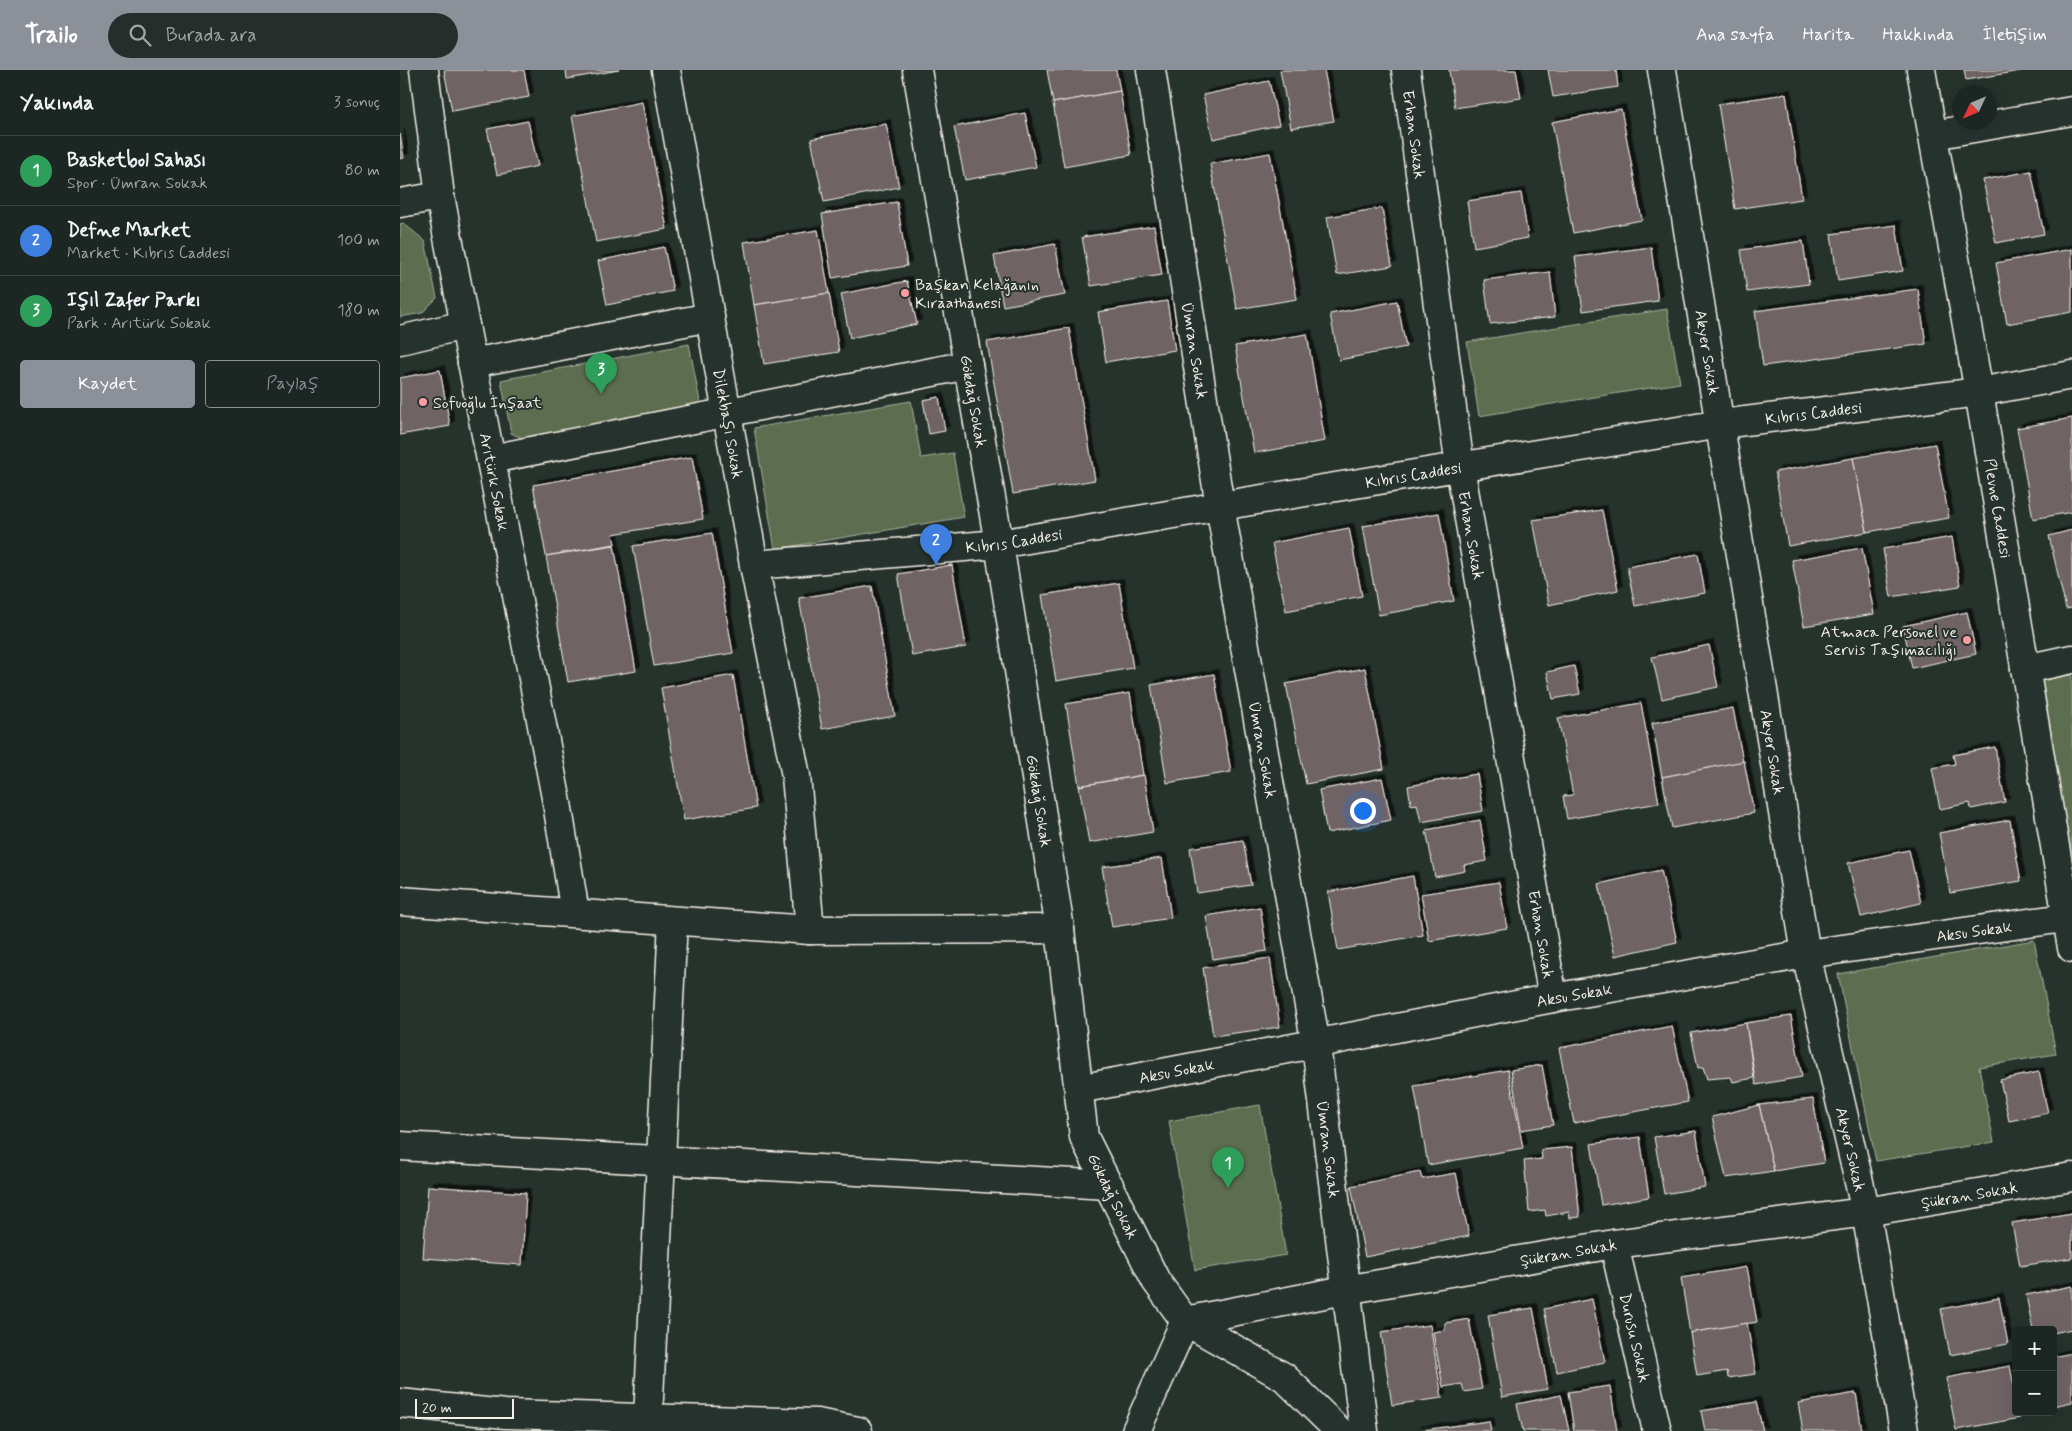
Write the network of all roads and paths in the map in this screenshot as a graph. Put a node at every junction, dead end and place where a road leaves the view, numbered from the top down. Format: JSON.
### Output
{"nodes":[{"id":1,"x":424,"y":70,"type":"edge"},
{"id":2,"x":666,"y":70,"type":"edge"},
{"id":3,"x":917,"y":70,"type":"edge"},
{"id":4,"x":1151,"y":70,"type":"edge"},
{"id":5,"x":1406,"y":70,"type":"edge"},
{"id":6,"x":1662,"y":70,"type":"edge"},
{"id":7,"x":1921,"y":70,"type":"edge"},
{"id":8,"x":2072,"y":111,"type":"edge"},
{"id":9,"x":1933,"y":135,"type":"junction"},
{"id":10,"x":440,"y":196,"type":"junction"},
{"id":11,"x":400,"y":203,"type":"edge"},
{"id":12,"x":710,"y":317,"type":"junction"},
{"id":13,"x":465,"y":326,"type":"junction"},
{"id":14,"x":400,"y":340,"type":"edge"},
{"id":15,"x":472,"y":363,"type":"junction"},
{"id":16,"x":968,"y":365,"type":"junction"},
{"id":17,"x":2072,"y":376,"type":"edge"},
{"id":18,"x":1979,"y":392,"type":"junction"},
{"id":19,"x":728,"y":412,"type":"junction"},
{"id":20,"x":1721,"y":424,"type":"junction"},
{"id":21,"x":491,"y":459,"type":"junction"},
{"id":22,"x":1460,"y":467,"type":"junction"},
{"id":23,"x":1220,"y":506,"type":"junction"},
{"id":24,"x":999,"y":544,"type":"junction"},
{"id":25,"x":754,"y":565,"type":"junction"},
{"id":26,"x":2072,"y":659,"type":"edge"},
{"id":27,"x":2025,"y":669,"type":"junction"},
{"id":28,"x":400,"y":901,"type":"edge"},
{"id":29,"x":575,"y":913,"type":"junction"},
{"id":30,"x":2069,"y":917,"type":"edge"},
{"id":31,"x":673,"y":921,"type":"junction"},
{"id":32,"x":1060,"y":929,"type":"junction"},
{"id":33,"x":810,"y":930,"type":"junction"},
{"id":34,"x":2072,"y":948,"type":"edge"},
{"id":35,"x":1806,"y":954,"type":"junction"},
{"id":36,"x":1554,"y":998,"type":"junction"},
{"id":37,"x":1316,"y":1045,"type":"junction"},
{"id":38,"x":1079,"y":1089,"type":"junction"},
{"id":39,"x":400,"y":1146,"type":"edge"},
{"id":40,"x":661,"y":1160,"type":"junction"},
{"id":41,"x":2072,"y":1177,"type":"edge"},
{"id":42,"x":1109,"y":1185,"type":"junction"},
{"id":43,"x":1866,"y":1212,"type":"junction"},
{"id":44,"x":1614,"y":1244,"type":"junction"},
{"id":45,"x":1345,"y":1290,"type":"junction"},
{"id":46,"x":1185,"y":1321,"type":"junction"},
{"id":47,"x":400,"y":1402,"type":"edge"},
{"id":48,"x":648,"y":1418,"type":"junction"},
{"id":49,"x":505,"y":1422,"type":"edge"},
{"id":50,"x":817,"y":1427,"type":"edge"},
{"id":51,"x":858,"y":1431,"type":"edge"},
{"id":52,"x":1136,"y":1431,"type":"edge"},
{"id":53,"x":1339,"y":1431,"type":"edge"},
{"id":54,"x":1364,"y":1431,"type":"edge"},
{"id":55,"x":1657,"y":1431,"type":"edge"},
{"id":56,"x":1904,"y":1431,"type":"edge"}],
"edges":[{"from":1,"to":10,"type":"street","name":"Arıtürk Sokak"},
{"from":2,"to":12,"type":"street","name":"Dilekbaşı Sokak"},
{"from":3,"to":16,"type":"street","name":"Gökdağ Sokak"},
{"from":4,"to":23,"type":"street","name":"Ümran Sokak"},
{"from":5,"to":22,"type":"street","name":"Erhan Sokak"},
{"from":6,"to":20,"type":"street","name":"Akyer Sokak"},
{"from":7,"to":9,"type":"street","name":"Plevne Caddesi"},
{"from":8,"to":9,"type":"street"},
{"from":9,"to":18,"type":"street","name":"Plevne Caddesi"},
{"from":10,"to":11,"type":"street"},
{"from":10,"to":13,"type":"street","name":"Arıtürk Sokak"},
{"from":12,"to":15,"type":"street"},
{"from":12,"to":19,"type":"street","name":"Dilekbaşı Sokak"},
{"from":13,"to":14,"type":"street"},
{"from":13,"to":15,"type":"street","name":"Arıtürk Sokak"},
{"from":15,"to":21,"type":"street","name":"Arıtürk Sokak"},
{"from":16,"to":19,"type":"street"},
{"from":16,"to":24,"type":"street","name":"Gökdağ Sokak"},
{"from":17,"to":18,"type":"street","name":"Kıbrıs Caddesi"},
{"from":18,"to":20,"type":"street","name":"Kıbrıs Caddesi"},
{"from":18,"to":27,"type":"street","name":"Plevne Caddesi"},
{"from":19,"to":21,"type":"street"},
{"from":19,"to":25,"type":"street","name":"Dilekbaşı Sokak"},
{"from":20,"to":22,"type":"street","name":"Kıbrıs Caddesi"},
{"from":20,"to":35,"type":"street","name":"Akyer Sokak"},
{"from":21,"to":29,"type":"street","name":"Arıtürk Sokak"},
{"from":22,"to":23,"type":"street","name":"Kıbrıs Caddesi"},
{"from":22,"to":36,"type":"street","name":"Erhan Sokak"},
{"from":23,"to":24,"type":"street","name":"Kıbrıs Caddesi"},
{"from":23,"to":37,"type":"street","name":"Ümran Sokak"},
{"from":24,"to":25,"type":"street","name":"Kıbrıs Caddesi"},
{"from":24,"to":32,"type":"street","name":"Gökdağ Sokak"},
{"from":25,"to":33,"type":"street","name":"Dilekbaşı Sokak"},
{"from":26,"to":27,"type":"street"},
{"from":27,"to":30,"type":"street","name":"Plevne Caddesi"},
{"from":28,"to":29,"type":"street"},
{"from":29,"to":31,"type":"street"},
{"from":30,"to":34,"type":"street","name":"Plevne Caddesi"},
{"from":30,"to":35,"type":"street","name":"Aksu Sokak"},
{"from":31,"to":33,"type":"street"},
{"from":31,"to":40,"type":"street"},
{"from":32,"to":33,"type":"street"},
{"from":32,"to":38,"type":"street","name":"Gökdağ Sokak"},
{"from":35,"to":36,"type":"street","name":"Aksu Sokak"},
{"from":35,"to":43,"type":"street","name":"Akyer Sokak"},
{"from":36,"to":37,"type":"street","name":"Aksu Sokak"},
{"from":37,"to":38,"type":"street","name":"Aksu Sokak"},
{"from":37,"to":45,"type":"street","name":"Ümran Sokak"},
{"from":38,"to":42,"type":"street","name":"Gökdağ Sokak"},
{"from":39,"to":40,"type":"street"},
{"from":40,"to":42,"type":"street"},
{"from":40,"to":48,"type":"street"},
{"from":41,"to":43,"type":"street","name":"Şükran Sokak"},
{"from":42,"to":46,"type":"street","name":"Gökdağ Sokak"},
{"from":43,"to":44,"type":"street","name":"Şükran Sokak"},
{"from":43,"to":56,"type":"street","name":"Akyer Sokak"},
{"from":44,"to":45,"type":"street","name":"Şükran Sokak"},
{"from":44,"to":55,"type":"street","name":"Durusu Sokak"},
{"from":45,"to":46,"type":"street","name":"Şükran Sokak"},
{"from":45,"to":54,"type":"street","name":"Ümran Sokak"},
{"from":46,"to":52,"type":"street"},
{"from":46,"to":53,"type":"street","name":"Gökdağ Sokak"},
{"from":47,"to":49,"type":"street"},
{"from":48,"to":49,"type":"street"},
{"from":48,"to":50,"type":"street"},
{"from":50,"to":51,"type":"street"}]}
